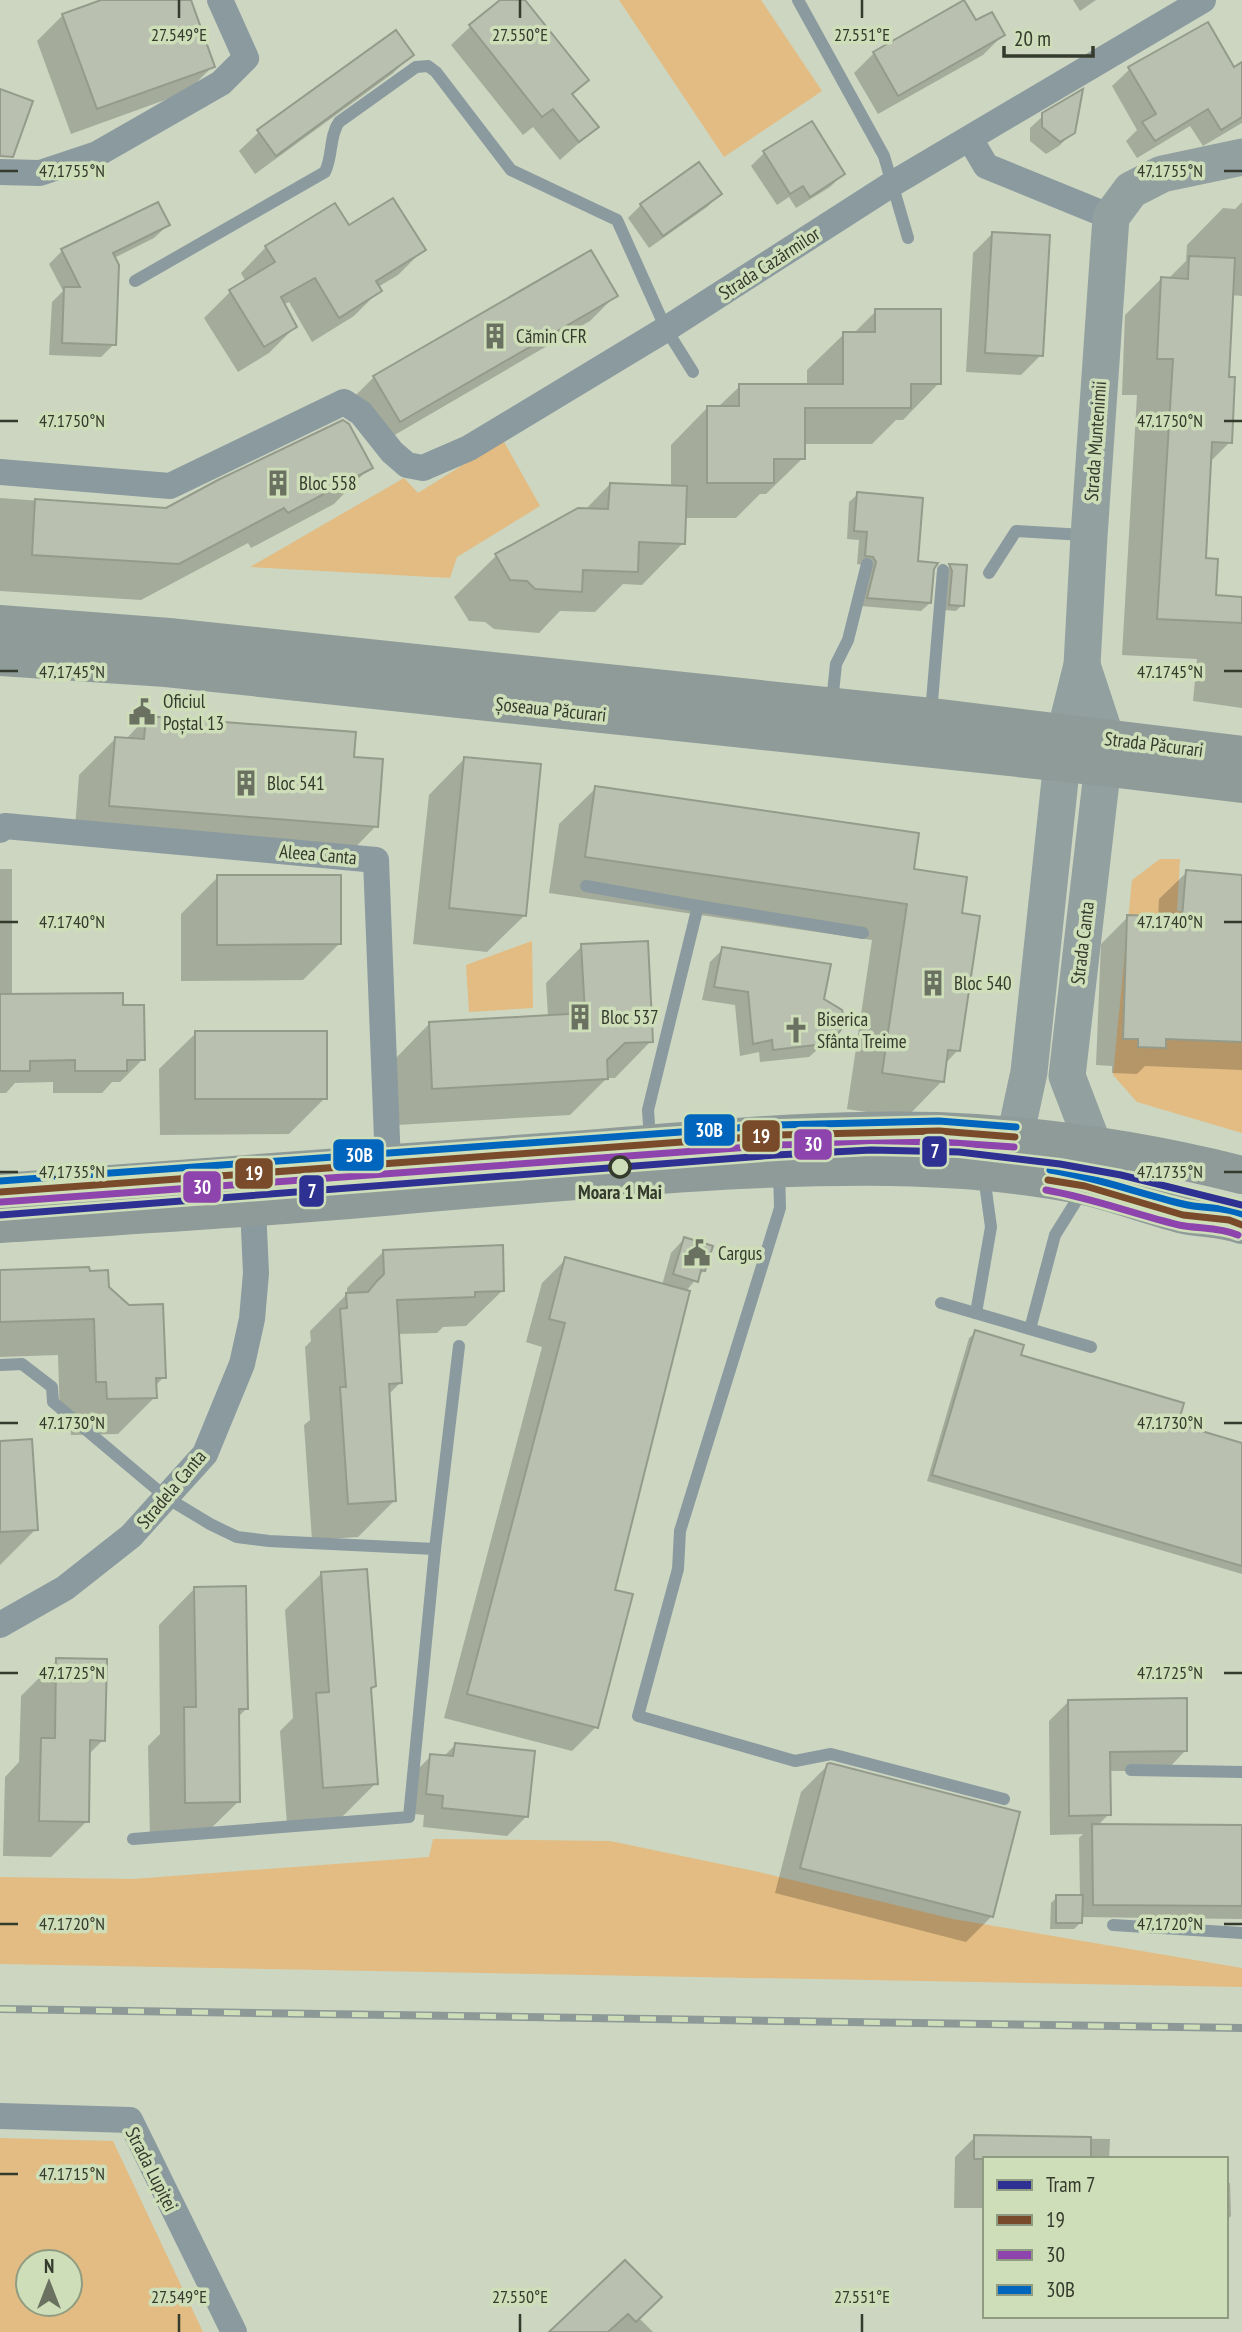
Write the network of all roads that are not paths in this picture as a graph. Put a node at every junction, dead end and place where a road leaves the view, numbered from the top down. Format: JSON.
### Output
{"nodes":[{"id":1,"x":220,"y":0,"type":"edge"},
{"id":2,"x":798,"y":0,"type":"edge"},
{"id":3,"x":1203,"y":0,"type":"edge"},
{"id":4,"x":970,"y":139,"type":"junction"},
{"id":5,"x":1242,"y":157,"type":"edge"},
{"id":6,"x":0,"y":172,"type":"edge"},
{"id":7,"x":892,"y":184,"type":"junction"},
{"id":8,"x":1111,"y":217,"type":"junction"},
{"id":9,"x":908,"y":238,"type":"dead end"},
{"id":10,"x":135,"y":281,"type":"dead end"},
{"id":11,"x":666,"y":329,"type":"junction"},
{"id":12,"x":693,"y":372,"type":"dead end"},
{"id":13,"x":0,"y":472,"type":"edge"},
{"id":14,"x":1088,"y":536,"type":"junction"},
{"id":15,"x":867,"y":564,"type":"dead end"},
{"id":16,"x":943,"y":570,"type":"dead end"},
{"id":17,"x":989,"y":573,"type":"dead end"},
{"id":18,"x":0,"y":624,"type":"edge"},
{"id":19,"x":0,"y":657,"type":"edge"},
{"id":20,"x":1082,"y":665,"type":"junction"},
{"id":21,"x":832,"y":707,"type":"junction"},
{"id":22,"x":931,"y":716,"type":"junction"},
{"id":23,"x":1064,"y":748,"type":"junction"},
{"id":24,"x":1104,"y":752,"type":"junction"},
{"id":25,"x":1242,"y":755,"type":"edge"},
{"id":26,"x":1242,"y":784,"type":"edge"},
{"id":27,"x":2,"y":827,"type":"edge"},
{"id":28,"x":586,"y":886,"type":"dead end"},
{"id":29,"x":698,"y":906,"type":"junction"},
{"id":30,"x":863,"y":933,"type":"dead end"},
{"id":31,"x":1015,"y":1137,"type":"junction"},
{"id":32,"x":1093,"y":1144,"type":"junction"},
{"id":33,"x":778,"y":1152,"type":"junction"},
{"id":34,"x":652,"y":1159,"type":"junction"},
{"id":35,"x":388,"y":1164,"type":"junction"},
{"id":36,"x":984,"y":1172,"type":"junction"},
{"id":37,"x":1242,"y":1175,"type":"edge"},
{"id":38,"x":1085,"y":1186,"type":"junction"},
{"id":39,"x":0,"y":1192,"type":"edge"},
{"id":40,"x":253,"y":1207,"type":"junction"},
{"id":41,"x":1235,"y":1223,"type":"edge"},
{"id":42,"x":0,"y":1224,"type":"edge"},
{"id":43,"x":941,"y":1303,"type":"dead end"},
{"id":44,"x":976,"y":1313,"type":"junction"},
{"id":45,"x":1030,"y":1329,"type":"junction"},
{"id":46,"x":459,"y":1346,"type":"dead end"},
{"id":47,"x":1091,"y":1347,"type":"dead end"},
{"id":48,"x":0,"y":1365,"type":"edge"},
{"id":49,"x":167,"y":1498,"type":"junction"},
{"id":50,"x":435,"y":1549,"type":"junction"},
{"id":51,"x":0,"y":1625,"type":"edge"},
{"id":52,"x":1131,"y":1770,"type":"dead end"},
{"id":53,"x":1242,"y":1772,"type":"edge"},
{"id":54,"x":1004,"y":1798,"type":"dead end"},
{"id":55,"x":134,"y":1839,"type":"dead end"},
{"id":56,"x":1113,"y":1925,"type":"dead end"},
{"id":57,"x":1242,"y":1933,"type":"edge"},
{"id":58,"x":0,"y":2116,"type":"edge"},
{"id":59,"x":233,"y":2332,"type":"edge"}],
"edges":[{"from":1,"to":6,"type":"street"},
{"from":2,"to":7,"type":"lane"},
{"from":3,"to":4,"type":"street","name":"Strada Cazărmilor"},
{"from":4,"to":7,"type":"street","name":"Strada Cazărmilor"},
{"from":4,"to":8,"type":"street"},
{"from":5,"to":8,"type":"street"},
{"from":7,"to":9,"type":"lane"},
{"from":7,"to":11,"type":"street","name":"Strada Cazărmilor"},
{"from":8,"to":14,"type":"street","name":"Strada Muntenimii"},
{"from":10,"to":11,"type":"lane"},
{"from":11,"to":12,"type":"lane"},
{"from":11,"to":13,"type":"street","name":"Strada Cazărmilor"},
{"from":14,"to":17,"type":"lane"},
{"from":14,"to":20,"type":"street","name":"Strada Muntenimii"},
{"from":15,"to":21,"type":"lane"},
{"from":16,"to":22,"type":"lane"},
{"from":18,"to":21,"type":"main road","name":"Șoseaua Păcurari"},
{"from":19,"to":23,"type":"main road","name":"Șoseaua Păcurari"},
{"from":20,"to":23,"type":"street","name":"Strada Muntenimii"},
{"from":20,"to":24,"type":"street","name":"Strada Muntenimii"},
{"from":21,"to":22,"type":"main road","name":"Șoseaua Păcurari"},
{"from":22,"to":23,"type":"main road","name":"Șoseaua Păcurari"},
{"from":23,"to":24,"type":"main road","name":"Șoseaua Păcurari"},
{"from":23,"to":31,"type":"street","name":"Strada Canta"},
{"from":24,"to":25,"type":"main road","name":"Strada Păcurari"},
{"from":24,"to":26,"type":"main road","name":"Strada Păcurari"},
{"from":24,"to":32,"type":"street","name":"Strada Canta"},
{"from":27,"to":35,"type":"street","name":"Aleea Canta"},
{"from":28,"to":29,"type":"lane"},
{"from":29,"to":30,"type":"lane"},
{"from":29,"to":34,"type":"lane"},
{"from":31,"to":32,"type":"main road"},
{"from":31,"to":33,"type":"main road"},
{"from":31,"to":41,"type":"street"},
{"from":32,"to":37,"type":"main road"},
{"from":33,"to":34,"type":"main road"},
{"from":33,"to":36,"type":"main road"},
{"from":33,"to":54,"type":"lane"},
{"from":34,"to":35,"type":"main road"},
{"from":34,"to":40,"type":"main road"},
{"from":35,"to":39,"type":"main road"},
{"from":36,"to":38,"type":"main road"},
{"from":36,"to":44,"type":"lane"},
{"from":38,"to":41,"type":"main road"},
{"from":38,"to":45,"type":"lane"},
{"from":40,"to":42,"type":"main road"},
{"from":40,"to":49,"type":"street","name":"Stradela Canta"},
{"from":43,"to":44,"type":"lane"},
{"from":44,"to":45,"type":"lane"},
{"from":45,"to":47,"type":"lane"},
{"from":46,"to":50,"type":"lane"},
{"from":48,"to":49,"type":"lane"},
{"from":49,"to":50,"type":"lane"},
{"from":49,"to":51,"type":"street","name":"Stradela Canta"},
{"from":50,"to":55,"type":"lane"},
{"from":52,"to":53,"type":"lane"},
{"from":56,"to":57,"type":"lane"},
{"from":58,"to":59,"type":"street","name":"Strada Lupiței"}]}
